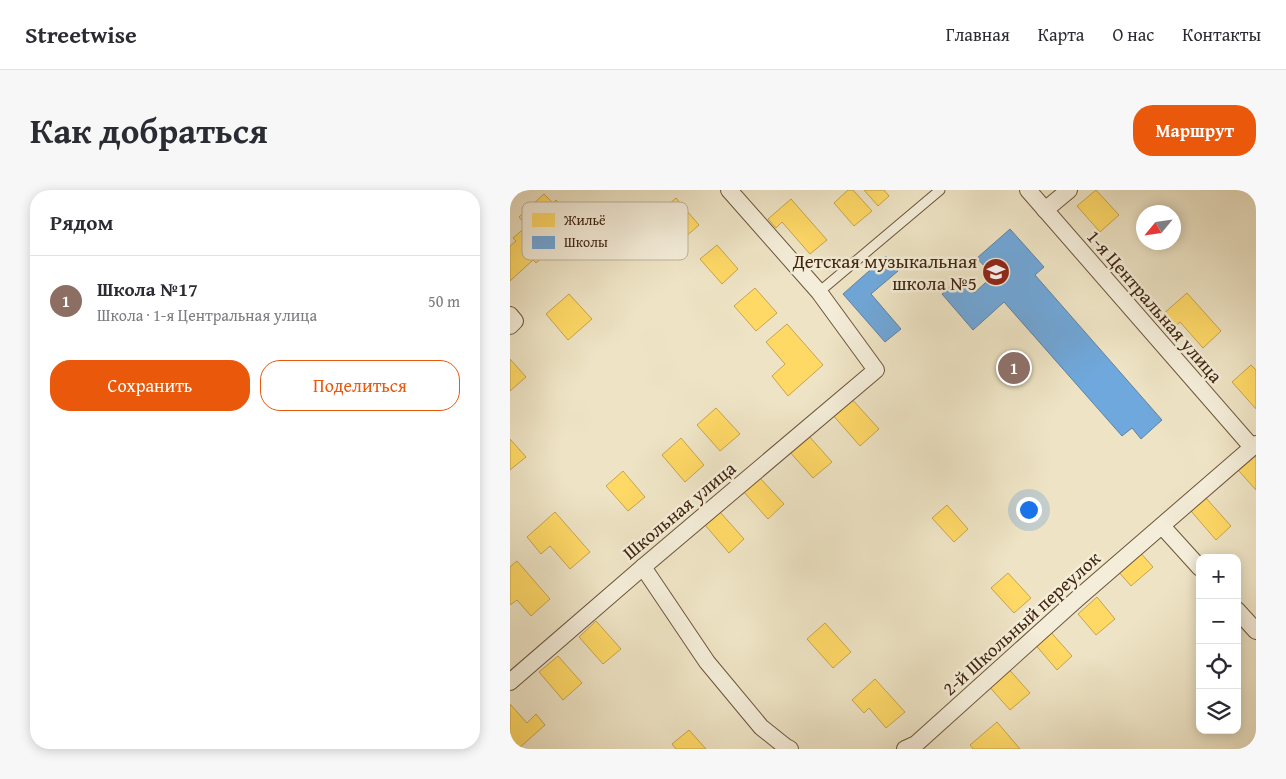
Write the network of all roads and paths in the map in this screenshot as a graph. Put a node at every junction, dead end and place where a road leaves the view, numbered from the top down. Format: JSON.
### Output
{"nodes":[{"id":1,"x":728,"y":190,"type":"edge"},
{"id":2,"x":940,"y":190,"type":"edge"},
{"id":3,"x":1028,"y":190,"type":"edge"},
{"id":4,"x":1069,"y":190,"type":"edge"},
{"id":5,"x":1045,"y":210,"type":"junction"},
{"id":6,"x":818,"y":292,"type":"junction"},
{"id":7,"x":510,"y":315,"type":"edge"},
{"id":8,"x":510,"y":326,"type":"edge"},
{"id":9,"x":1254,"y":446,"type":"edge"},
{"id":10,"x":1162,"y":526,"type":"junction"},
{"id":11,"x":1196,"y":564,"type":"edge"},
{"id":12,"x":643,"y":566,"type":"junction"},
{"id":13,"x":1241,"y":614,"type":"edge"},
{"id":14,"x":1256,"y":631,"type":"edge"},
{"id":15,"x":510,"y":682,"type":"edge"},
{"id":16,"x":790,"y":749,"type":"edge"},
{"id":17,"x":904,"y":749,"type":"edge"}],
"edges":[{"from":1,"to":6,"type":"street"},
{"from":2,"to":6,"type":"lane"},
{"from":3,"to":5,"type":"street","name":"1-я Центральная улица"},
{"from":4,"to":5,"type":"street"},
{"from":5,"to":9,"type":"street","name":"1-я Центральная улица"},
{"from":6,"to":12,"type":"street","name":"Школьная улица"},
{"from":7,"to":8,"type":"street"},
{"from":9,"to":10,"type":"street","name":"2-й Школьный переулок"},
{"from":10,"to":11,"type":"street"},
{"from":10,"to":17,"type":"street","name":"2-й Школьный переулок"},
{"from":12,"to":15,"type":"street","name":"Школьная улица"},
{"from":12,"to":16,"type":"street"},
{"from":13,"to":14,"type":"street"}]}
